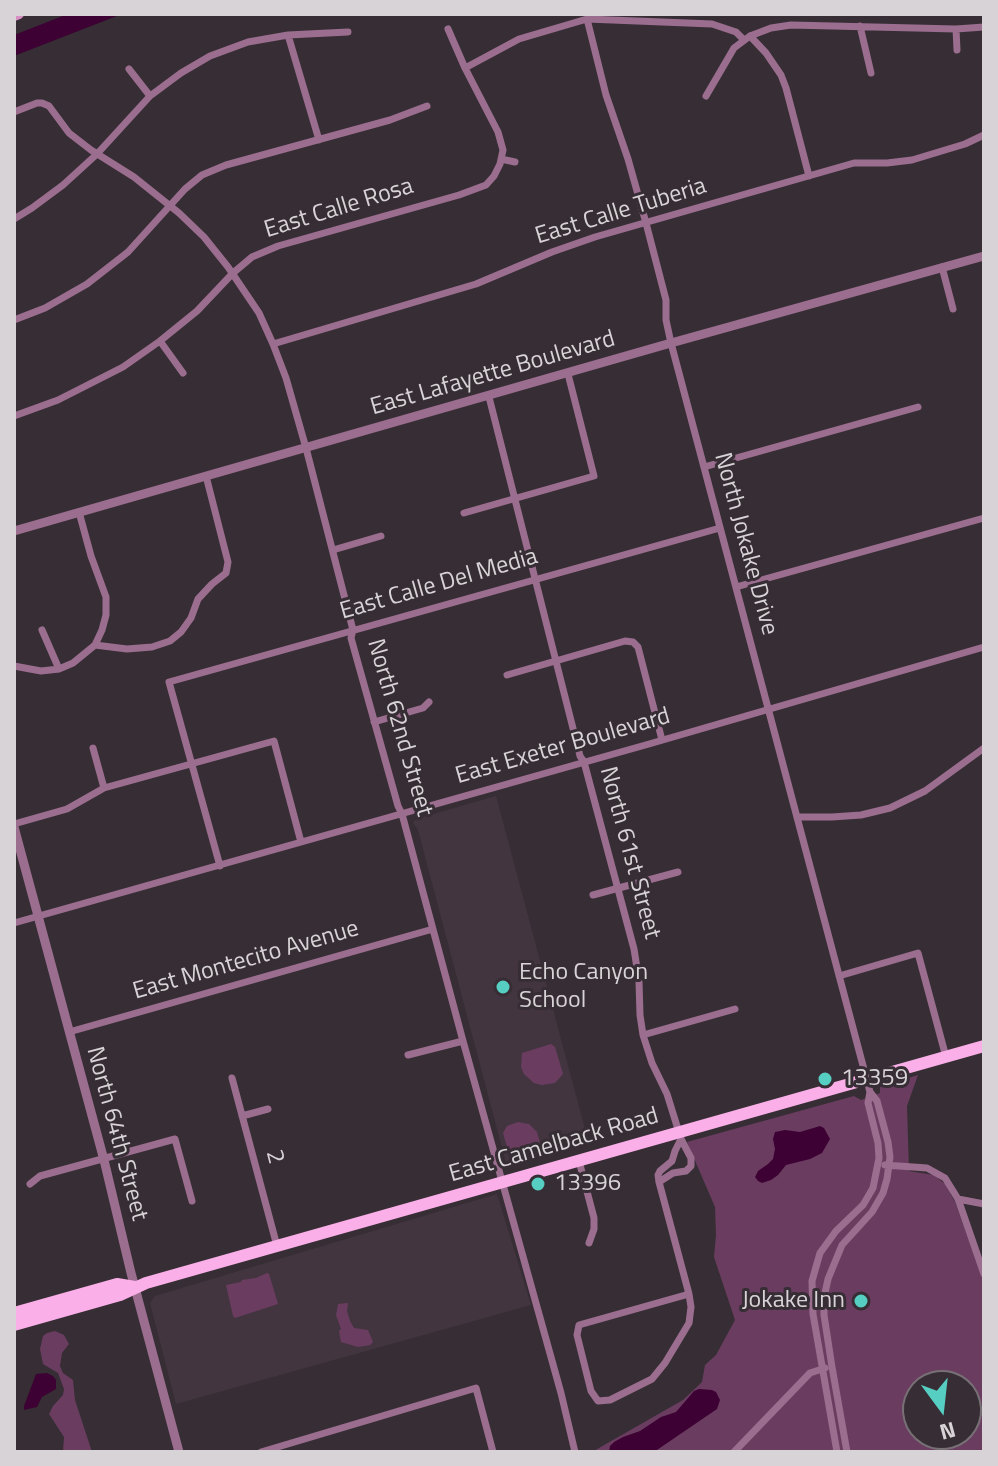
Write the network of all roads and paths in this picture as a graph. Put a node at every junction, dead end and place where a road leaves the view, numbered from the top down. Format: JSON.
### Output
{"nodes":[{"id":1,"x":587,"y":19,"type":"junction"},
{"id":2,"x":860,"y":26,"type":"junction"},
{"id":3,"x":984,"y":27,"type":"edge"},
{"id":4,"x":448,"y":29,"type":"dead end"},
{"id":5,"x":956,"y":29,"type":"junction"},
{"id":6,"x":348,"y":32,"type":"dead end"},
{"id":7,"x":288,"y":35,"type":"junction"},
{"id":8,"x":746,"y":38,"type":"junction"},
{"id":9,"x":957,"y":50,"type":"dead end"},
{"id":10,"x":465,"y":68,"type":"junction"},
{"id":11,"x":129,"y":69,"type":"dead end"},
{"id":12,"x":871,"y":73,"type":"dead end"},
{"id":13,"x":150,"y":96,"type":"junction"},
{"id":14,"x":706,"y":96,"type":"dead end"},
{"id":15,"x":427,"y":106,"type":"dead end"},
{"id":16,"x":14,"y":112,"type":"edge"},
{"id":17,"x":984,"y":135,"type":"edge"},
{"id":18,"x":319,"y":140,"type":"junction"},
{"id":19,"x":97,"y":154,"type":"junction"},
{"id":20,"x":501,"y":159,"type":"junction"},
{"id":21,"x":515,"y":162,"type":"dead end"},
{"id":22,"x":809,"y":176,"type":"junction"},
{"id":23,"x":170,"y":205,"type":"junction"},
{"id":24,"x":14,"y":219,"type":"edge"},
{"id":25,"x":646,"y":223,"type":"junction"},
{"id":26,"x":984,"y":256,"type":"edge"},
{"id":27,"x":942,"y":267,"type":"junction"},
{"id":28,"x":233,"y":273,"type":"junction"},
{"id":29,"x":953,"y":309,"type":"dead end"},
{"id":30,"x":14,"y":320,"type":"edge"},
{"id":31,"x":160,"y":341,"type":"junction"},
{"id":32,"x":671,"y":343,"type":"junction"},
{"id":33,"x":273,"y":344,"type":"junction"},
{"id":34,"x":183,"y":373,"type":"dead end"},
{"id":35,"x":568,"y":374,"type":"junction"},
{"id":36,"x":489,"y":397,"type":"junction"},
{"id":37,"x":918,"y":407,"type":"dead end"},
{"id":38,"x":14,"y":416,"type":"edge"},
{"id":39,"x":306,"y":448,"type":"junction"},
{"id":40,"x":704,"y":467,"type":"junction"},
{"id":41,"x":206,"y":476,"type":"junction"},
{"id":42,"x":515,"y":498,"type":"junction"},
{"id":43,"x":79,"y":512,"type":"junction"},
{"id":44,"x":464,"y":513,"type":"dead end"},
{"id":45,"x":984,"y":518,"type":"edge"},
{"id":46,"x":720,"y":528,"type":"junction"},
{"id":47,"x":14,"y":531,"type":"edge"},
{"id":48,"x":381,"y":536,"type":"dead end"},
{"id":49,"x":333,"y":550,"type":"junction"},
{"id":50,"x":535,"y":579,"type":"junction"},
{"id":51,"x":736,"y":587,"type":"junction"},
{"id":52,"x":42,"y":630,"type":"dead end"},
{"id":53,"x":353,"y":630,"type":"junction"},
{"id":54,"x":95,"y":645,"type":"junction"},
{"id":55,"x":984,"y":647,"type":"edge"},
{"id":56,"x":556,"y":661,"type":"junction"},
{"id":57,"x":14,"y":666,"type":"edge"},
{"id":58,"x":59,"y":669,"type":"junction"},
{"id":59,"x":507,"y":675,"type":"dead end"},
{"id":60,"x":429,"y":702,"type":"dead end"},
{"id":61,"x":768,"y":709,"type":"junction"},
{"id":62,"x":374,"y":722,"type":"junction"},
{"id":63,"x":662,"y":740,"type":"junction"},
{"id":64,"x":93,"y":748,"type":"dead end"},
{"id":65,"x":984,"y":748,"type":"edge"},
{"id":66,"x":584,"y":762,"type":"junction"},
{"id":67,"x":192,"y":764,"type":"junction"},
{"id":68,"x":104,"y":788,"type":"junction"},
{"id":69,"x":402,"y":814,"type":"junction"},
{"id":70,"x":797,"y":817,"type":"junction"},
{"id":71,"x":14,"y":826,"type":"edge"},
{"id":72,"x":301,"y":842,"type":"junction"},
{"id":73,"x":220,"y":866,"type":"junction"},
{"id":74,"x":678,"y":872,"type":"dead end"},
{"id":75,"x":619,"y":888,"type":"junction"},
{"id":76,"x":593,"y":895,"type":"dead end"},
{"id":77,"x":37,"y":916,"type":"junction"},
{"id":78,"x":14,"y":923,"type":"edge"},
{"id":79,"x":433,"y":929,"type":"junction"},
{"id":80,"x":839,"y":976,"type":"junction"},
{"id":81,"x":735,"y":1009,"type":"dead end"},
{"id":82,"x":69,"y":1032,"type":"junction"},
{"id":83,"x":643,"y":1035,"type":"junction"},
{"id":84,"x":463,"y":1041,"type":"junction"},
{"id":85,"x":984,"y":1046,"type":"edge"},
{"id":86,"x":408,"y":1055,"type":"dead end"},
{"id":87,"x":946,"y":1057,"type":"junction"},
{"id":88,"x":232,"y":1078,"type":"dead end"},
{"id":89,"x":868,"y":1086,"type":"junction"},
{"id":90,"x":268,"y":1109,"type":"dead end"},
{"id":91,"x":242,"y":1116,"type":"junction"},
{"id":92,"x":680,"y":1136,"type":"junction"},
{"id":93,"x":104,"y":1160,"type":"junction"},
{"id":94,"x":579,"y":1161,"type":"junction"},
{"id":95,"x":672,"y":1161,"type":"junction"},
{"id":96,"x":879,"y":1165,"type":"junction"},
{"id":97,"x":889,"y":1165,"type":"junction"},
{"id":98,"x":678,"y":1172,"type":"junction"},
{"id":99,"x":659,"y":1182,"type":"junction"},
{"id":100,"x":30,"y":1184,"type":"dead end"},
{"id":101,"x":502,"y":1184,"type":"junction"},
{"id":102,"x":958,"y":1199,"type":"junction"},
{"id":103,"x":192,"y":1201,"type":"dead end"},
{"id":104,"x":984,"y":1204,"type":"edge"},
{"id":105,"x":589,"y":1243,"type":"dead end"},
{"id":106,"x":277,"y":1247,"type":"junction"},
{"id":107,"x":984,"y":1274,"type":"edge"},
{"id":108,"x":135,"y":1287,"type":"junction"},
{"id":109,"x":689,"y":1294,"type":"junction"},
{"id":110,"x":20,"y":1318,"type":"edge"},
{"id":111,"x":827,"y":1368,"type":"junction"},
{"id":112,"x":179,"y":1452,"type":"edge"},
{"id":113,"x":261,"y":1452,"type":"edge"},
{"id":114,"x":493,"y":1452,"type":"edge"},
{"id":115,"x":575,"y":1452,"type":"edge"},
{"id":116,"x":734,"y":1452,"type":"edge"},
{"id":117,"x":837,"y":1452,"type":"edge"},
{"id":118,"x":847,"y":1452,"type":"edge"}],
"edges":[{"from":1,"to":8,"type":"street"},
{"from":1,"to":10,"type":"street"},
{"from":1,"to":25,"type":"street","name":"North Jokake Drive"},
{"from":2,"to":5,"type":"street"},
{"from":2,"to":8,"type":"street"},
{"from":2,"to":12,"type":"street"},
{"from":3,"to":5,"type":"street"},
{"from":4,"to":10,"type":"street"},
{"from":5,"to":9,"type":"street"},
{"from":6,"to":7,"type":"street"},
{"from":7,"to":13,"type":"street"},
{"from":7,"to":18,"type":"street"},
{"from":8,"to":14,"type":"street"},
{"from":8,"to":22,"type":"street"},
{"from":10,"to":20,"type":"street"},
{"from":11,"to":13,"type":"street"},
{"from":13,"to":19,"type":"street"},
{"from":15,"to":18,"type":"street"},
{"from":16,"to":19,"type":"street","name":"North 62nd Street"},
{"from":17,"to":22,"type":"street","name":"East Calle Tuberia"},
{"from":18,"to":23,"type":"street"},
{"from":19,"to":23,"type":"street","name":"North 62nd Street"},
{"from":19,"to":24,"type":"street"},
{"from":20,"to":21,"type":"street"},
{"from":20,"to":28,"type":"street","name":"East Calle Rosa"},
{"from":22,"to":25,"type":"street","name":"East Calle Tuberia"},
{"from":23,"to":28,"type":"street","name":"North 62nd Street"},
{"from":23,"to":30,"type":"street"},
{"from":25,"to":32,"type":"street","name":"North Jokake Drive"},
{"from":25,"to":33,"type":"street","name":"East Calle Tuberia"},
{"from":26,"to":27,"type":"street","name":"East Lafayette Boulevard"},
{"from":27,"to":29,"type":"street"},
{"from":27,"to":32,"type":"street","name":"East Lafayette Boulevard"},
{"from":28,"to":31,"type":"street","name":"East Calle Rosa"},
{"from":28,"to":33,"type":"street","name":"North 62nd Street"},
{"from":31,"to":34,"type":"street"},
{"from":31,"to":38,"type":"street","name":"East Calle Rosa"},
{"from":32,"to":35,"type":"street","name":"East Lafayette Boulevard"},
{"from":32,"to":40,"type":"street","name":"North Jokake Drive"},
{"from":33,"to":39,"type":"street","name":"North 62nd Street"},
{"from":35,"to":36,"type":"street","name":"East Lafayette Boulevard"},
{"from":35,"to":42,"type":"street"},
{"from":36,"to":39,"type":"street","name":"East Lafayette Boulevard"},
{"from":36,"to":42,"type":"street","name":"North 61st Street"},
{"from":37,"to":40,"type":"street"},
{"from":39,"to":41,"type":"street","name":"East Lafayette Boulevard"},
{"from":39,"to":49,"type":"street","name":"North 62nd Street"},
{"from":40,"to":46,"type":"street","name":"North Jokake Drive"},
{"from":41,"to":43,"type":"street","name":"East Lafayette Boulevard"},
{"from":41,"to":54,"type":"street"},
{"from":42,"to":44,"type":"street"},
{"from":42,"to":50,"type":"street","name":"North 61st Street"},
{"from":43,"to":47,"type":"street","name":"East Lafayette Boulevard"},
{"from":43,"to":54,"type":"street"},
{"from":45,"to":51,"type":"street"},
{"from":46,"to":50,"type":"street","name":"East Calle Del Media"},
{"from":46,"to":51,"type":"street","name":"North Jokake Drive"},
{"from":48,"to":49,"type":"street"},
{"from":49,"to":53,"type":"street","name":"North 62nd Street"},
{"from":50,"to":53,"type":"street","name":"East Calle Del Media"},
{"from":50,"to":56,"type":"street","name":"North 61st Street"},
{"from":51,"to":61,"type":"street","name":"North Jokake Drive"},
{"from":52,"to":58,"type":"street"},
{"from":53,"to":62,"type":"street","name":"North 62nd Street"},
{"from":53,"to":67,"type":"street","name":"East Calle Del Media"},
{"from":54,"to":58,"type":"street"},
{"from":55,"to":61,"type":"street","name":"East Exeter Boulevard"},
{"from":56,"to":59,"type":"street"},
{"from":56,"to":63,"type":"street"},
{"from":56,"to":66,"type":"street","name":"North 61st Street"},
{"from":57,"to":58,"type":"street"},
{"from":60,"to":62,"type":"street"},
{"from":61,"to":63,"type":"street","name":"East Exeter Boulevard"},
{"from":61,"to":70,"type":"street","name":"North Jokake Drive"},
{"from":62,"to":69,"type":"street","name":"North 62nd Street"},
{"from":63,"to":66,"type":"street","name":"East Exeter Boulevard"},
{"from":64,"to":68,"type":"street"},
{"from":65,"to":70,"type":"street"},
{"from":66,"to":69,"type":"street","name":"East Exeter Boulevard"},
{"from":66,"to":75,"type":"street","name":"North 61st Street"},
{"from":67,"to":68,"type":"street"},
{"from":67,"to":72,"type":"street"},
{"from":67,"to":73,"type":"street"},
{"from":68,"to":71,"type":"street"},
{"from":69,"to":72,"type":"street","name":"East Exeter Boulevard"},
{"from":69,"to":79,"type":"street","name":"North 62nd Street"},
{"from":70,"to":80,"type":"street","name":"North Jokake Drive"},
{"from":71,"to":77,"type":"street","name":"North 64th Street"},
{"from":72,"to":73,"type":"street","name":"East Exeter Boulevard"},
{"from":73,"to":77,"type":"street","name":"East Exeter Boulevard"},
{"from":74,"to":75,"type":"street"},
{"from":75,"to":76,"type":"street"},
{"from":75,"to":83,"type":"street","name":"North 61st Street"},
{"from":77,"to":78,"type":"street","name":"East Exeter Boulevard"},
{"from":77,"to":82,"type":"street","name":"North 64th Street"},
{"from":79,"to":82,"type":"street","name":"East Montecito Avenue"},
{"from":79,"to":84,"type":"street","name":"North 62nd Street"},
{"from":80,"to":87,"type":"street"},
{"from":80,"to":89,"type":"street","name":"North Jokake Drive"},
{"from":81,"to":83,"type":"street"},
{"from":82,"to":93,"type":"street","name":"North 64th Street"},
{"from":83,"to":92,"type":"street","name":"North 61st Street"},
{"from":84,"to":86,"type":"street"},
{"from":84,"to":101,"type":"street","name":"North 62nd Street"},
{"from":85,"to":87,"type":"main road","name":"East Camelback Road"},
{"from":87,"to":89,"type":"main road","name":"East Camelback Road"},
{"from":88,"to":91,"type":"street","name":"2"},
{"from":89,"to":92,"type":"main road","name":"East Camelback Road"},
{"from":89,"to":96,"type":"street"},
{"from":89,"to":97,"type":"street"},
{"from":90,"to":91,"type":"street"},
{"from":91,"to":106,"type":"street","name":"2"},
{"from":92,"to":94,"type":"main road","name":"East Camelback Road"},
{"from":92,"to":95,"type":"street"},
{"from":92,"to":98,"type":"street","name":"North 61st Street"},
{"from":93,"to":100,"type":"street"},
{"from":93,"to":103,"type":"street"},
{"from":93,"to":108,"type":"street","name":"North 64th Street"},
{"from":94,"to":101,"type":"main road","name":"East Camelback Road"},
{"from":94,"to":105,"type":"street"},
{"from":95,"to":98,"type":"street"},
{"from":95,"to":99,"type":"street"},
{"from":96,"to":97,"type":"street"},
{"from":96,"to":111,"type":"street"},
{"from":97,"to":102,"type":"street"},
{"from":97,"to":111,"type":"street"},
{"from":98,"to":99,"type":"street"},
{"from":99,"to":109,"type":"street"},
{"from":101,"to":106,"type":"main road","name":"East Camelback Road"},
{"from":101,"to":115,"type":"street","name":"North 62nd Street"},
{"from":102,"to":104,"type":"street"},
{"from":102,"to":107,"type":"street"},
{"from":106,"to":108,"type":"main road","name":"East Camelback Road"},
{"from":108,"to":110,"type":"main road","name":"East Camelback Road"},
{"from":108,"to":112,"type":"street","name":"North 64th Street"},
{"from":109,"to":109,"type":"street"},
{"from":111,"to":116,"type":"street"},
{"from":111,"to":117,"type":"street"},
{"from":111,"to":118,"type":"street"},
{"from":113,"to":114,"type":"street"}]}
